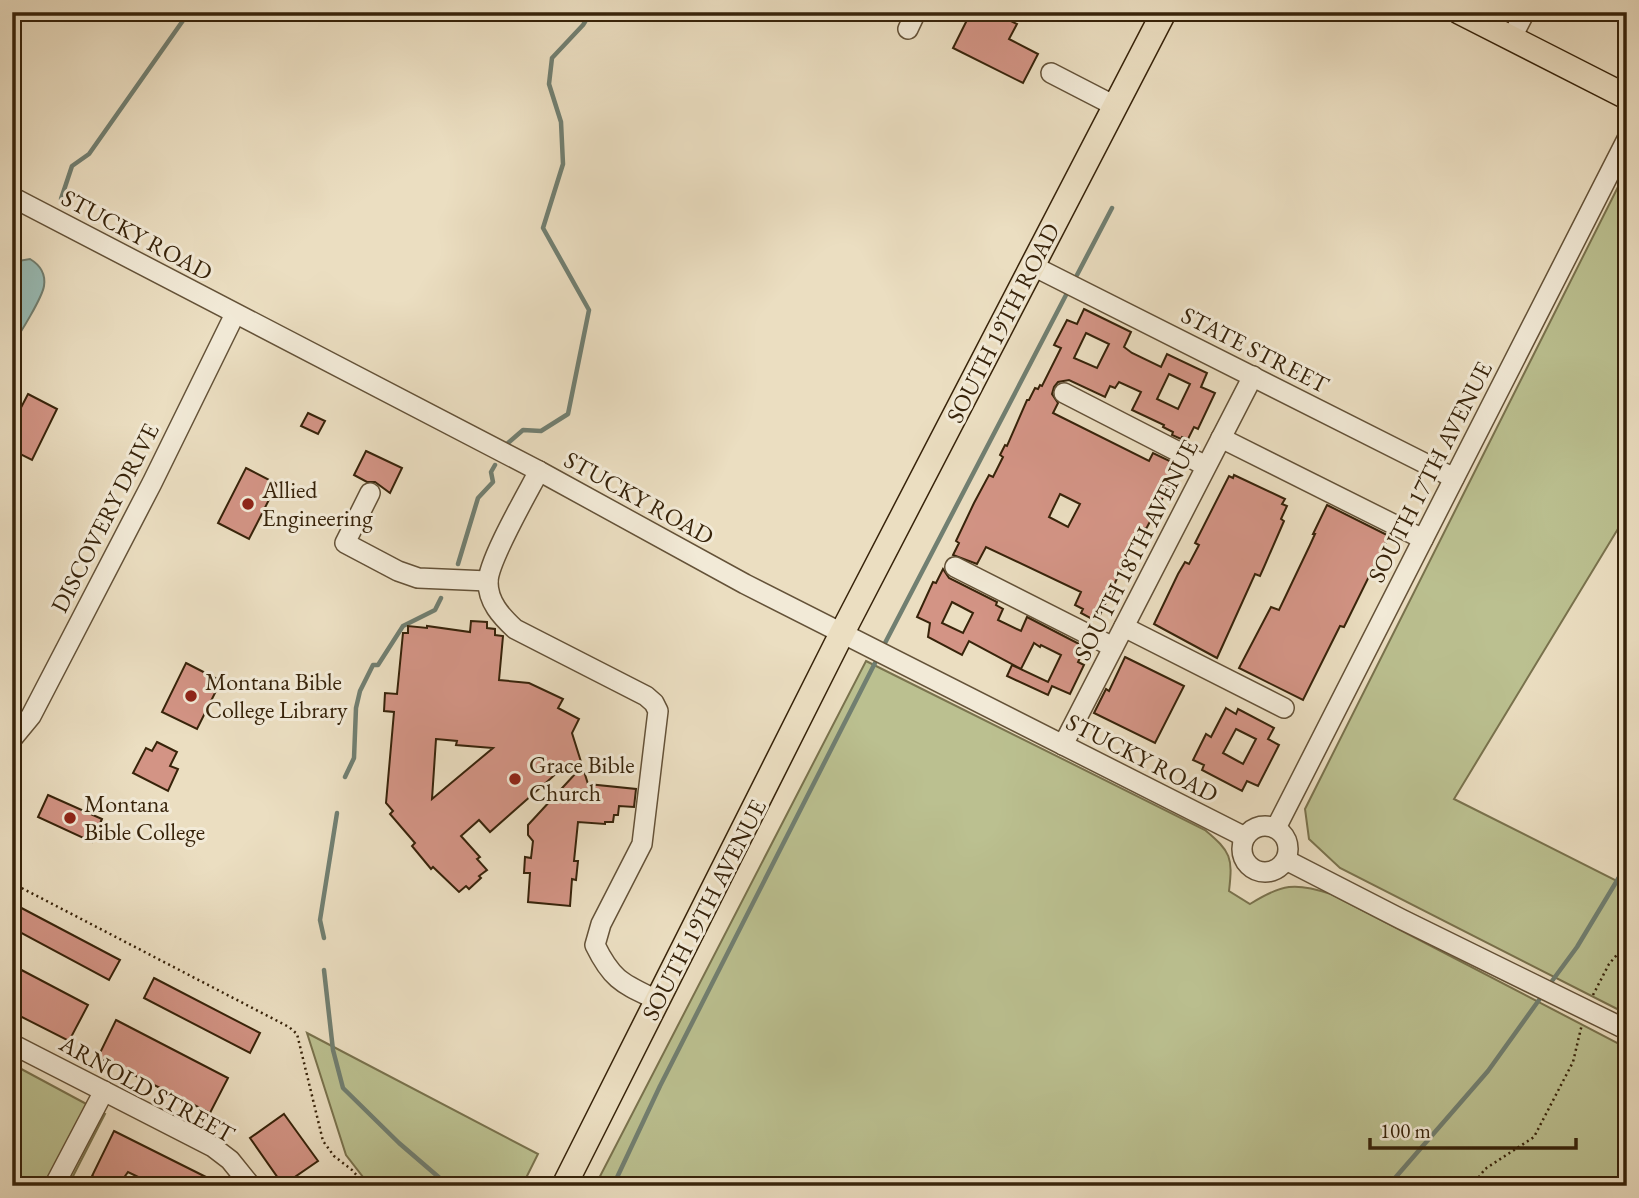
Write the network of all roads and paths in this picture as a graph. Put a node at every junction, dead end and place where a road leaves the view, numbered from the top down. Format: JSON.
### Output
{"nodes":[{"id":1,"x":1164,"y":12,"type":"edge"},
{"id":2,"x":1460,"y":12,"type":"edge"},
{"id":3,"x":1525,"y":12,"type":"edge"},
{"id":4,"x":1511,"y":39,"type":"junction"},
{"id":5,"x":1051,"y":73,"type":"dead end"},
{"id":6,"x":1627,"y":97,"type":"edge"},
{"id":7,"x":1115,"y":106,"type":"junction"},
{"id":8,"x":1627,"y":139,"type":"edge"},
{"id":9,"x":12,"y":197,"type":"edge"},
{"id":10,"x":1033,"y":266,"type":"junction"},
{"id":11,"x":236,"y":314,"type":"junction"},
{"id":12,"x":1252,"y":376,"type":"junction"},
{"id":13,"x":1064,"y":393,"type":"dead end"},
{"id":14,"x":1221,"y":438,"type":"junction"},
{"id":15,"x":1206,"y":466,"type":"junction"},
{"id":16,"x":539,"y":471,"type":"junction"},
{"id":17,"x":1454,"y":478,"type":"junction"},
{"id":18,"x":370,"y":493,"type":"dead end"},
{"id":19,"x":1423,"y":539,"type":"junction"},
{"id":20,"x":955,"y":567,"type":"dead end"},
{"id":21,"x":488,"y":581,"type":"junction"},
{"id":22,"x":1124,"y":627,"type":"junction"},
{"id":23,"x":842,"y":634,"type":"junction"},
{"id":24,"x":1113,"y":647,"type":"junction"},
{"id":25,"x":1284,"y":708,"type":"dead end"},
{"id":26,"x":12,"y":740,"type":"edge"},
{"id":27,"x":1063,"y":745,"type":"junction"},
{"id":28,"x":1276,"y":828,"type":"junction"},
{"id":29,"x":1245,"y":837,"type":"junction"},
{"id":30,"x":1286,"y":860,"type":"junction"},
{"id":31,"x":12,"y":883,"type":"edge"},
{"id":32,"x":1627,"y":943,"type":"edge"},
{"id":33,"x":659,"y":1001,"type":"junction"},
{"id":34,"x":1585,"y":1010,"type":"junction"},
{"id":35,"x":1627,"y":1030,"type":"edge"},
{"id":36,"x":12,"y":1044,"type":"edge"},
{"id":37,"x":104,"y":1091,"type":"junction"},
{"id":38,"x":54,"y":1186,"type":"edge"},
{"id":39,"x":251,"y":1186,"type":"edge"},
{"id":40,"x":366,"y":1186,"type":"edge"},
{"id":41,"x":564,"y":1186,"type":"edge"},
{"id":42,"x":1472,"y":1186,"type":"edge"}],
"edges":[{"from":1,"to":7,"type":"main road","name":"SOUTH 19TH ROAD"},
{"from":2,"to":4,"type":"main road"},
{"from":3,"to":4,"type":"street"},
{"from":4,"to":6,"type":"main road"},
{"from":5,"to":7,"type":"street"},
{"from":7,"to":10,"type":"main road","name":"SOUTH 19TH ROAD"},
{"from":8,"to":17,"type":"street","name":"SOUTH 17TH AVENUE"},
{"from":9,"to":11,"type":"street","name":"STUCKY ROAD"},
{"from":10,"to":12,"type":"street","name":"STATE STREET"},
{"from":10,"to":23,"type":"main road","name":"SOUTH 19TH ROAD"},
{"from":11,"to":16,"type":"street","name":"STUCKY ROAD"},
{"from":11,"to":26,"type":"street","name":"DISCOVERY DRIVE"},
{"from":12,"to":14,"type":"street","name":"SOUTH 18TH AVENUE"},
{"from":12,"to":17,"type":"street","name":"STATE STREET"},
{"from":13,"to":15,"type":"street"},
{"from":14,"to":15,"type":"street","name":"SOUTH 18TH AVENUE"},
{"from":14,"to":19,"type":"street"},
{"from":15,"to":22,"type":"street","name":"SOUTH 18TH AVENUE"},
{"from":16,"to":21,"type":"street"},
{"from":16,"to":23,"type":"street","name":"STUCKY ROAD"},
{"from":17,"to":19,"type":"street","name":"SOUTH 17TH AVENUE"},
{"from":18,"to":21,"type":"street"},
{"from":19,"to":28,"type":"street","name":"SOUTH 17TH AVENUE"},
{"from":20,"to":24,"type":"street"},
{"from":21,"to":33,"type":"street"},
{"from":22,"to":24,"type":"street","name":"SOUTH 18TH AVENUE"},
{"from":22,"to":25,"type":"street"},
{"from":23,"to":27,"type":"street","name":"STUCKY ROAD"},
{"from":23,"to":33,"type":"main road","name":"SOUTH 19TH AVENUE"},
{"from":24,"to":27,"type":"street","name":"SOUTH 18TH AVENUE"},
{"from":27,"to":29,"type":"street","name":"STUCKY ROAD"},
{"from":28,"to":29,"type":"street"},
{"from":28,"to":30,"type":"street"},
{"from":29,"to":30,"type":"street"},
{"from":30,"to":34,"type":"street"},
{"from":31,"to":40,"type":"path"},
{"from":32,"to":34,"type":"path"},
{"from":33,"to":41,"type":"main road","name":"SOUTH 19TH AVENUE"},
{"from":34,"to":35,"type":"street"},
{"from":34,"to":42,"type":"path"},
{"from":36,"to":37,"type":"street","name":"ARNOLD STREET"},
{"from":37,"to":38,"type":"street"},
{"from":37,"to":39,"type":"street","name":"ARNOLD STREET"}]}
